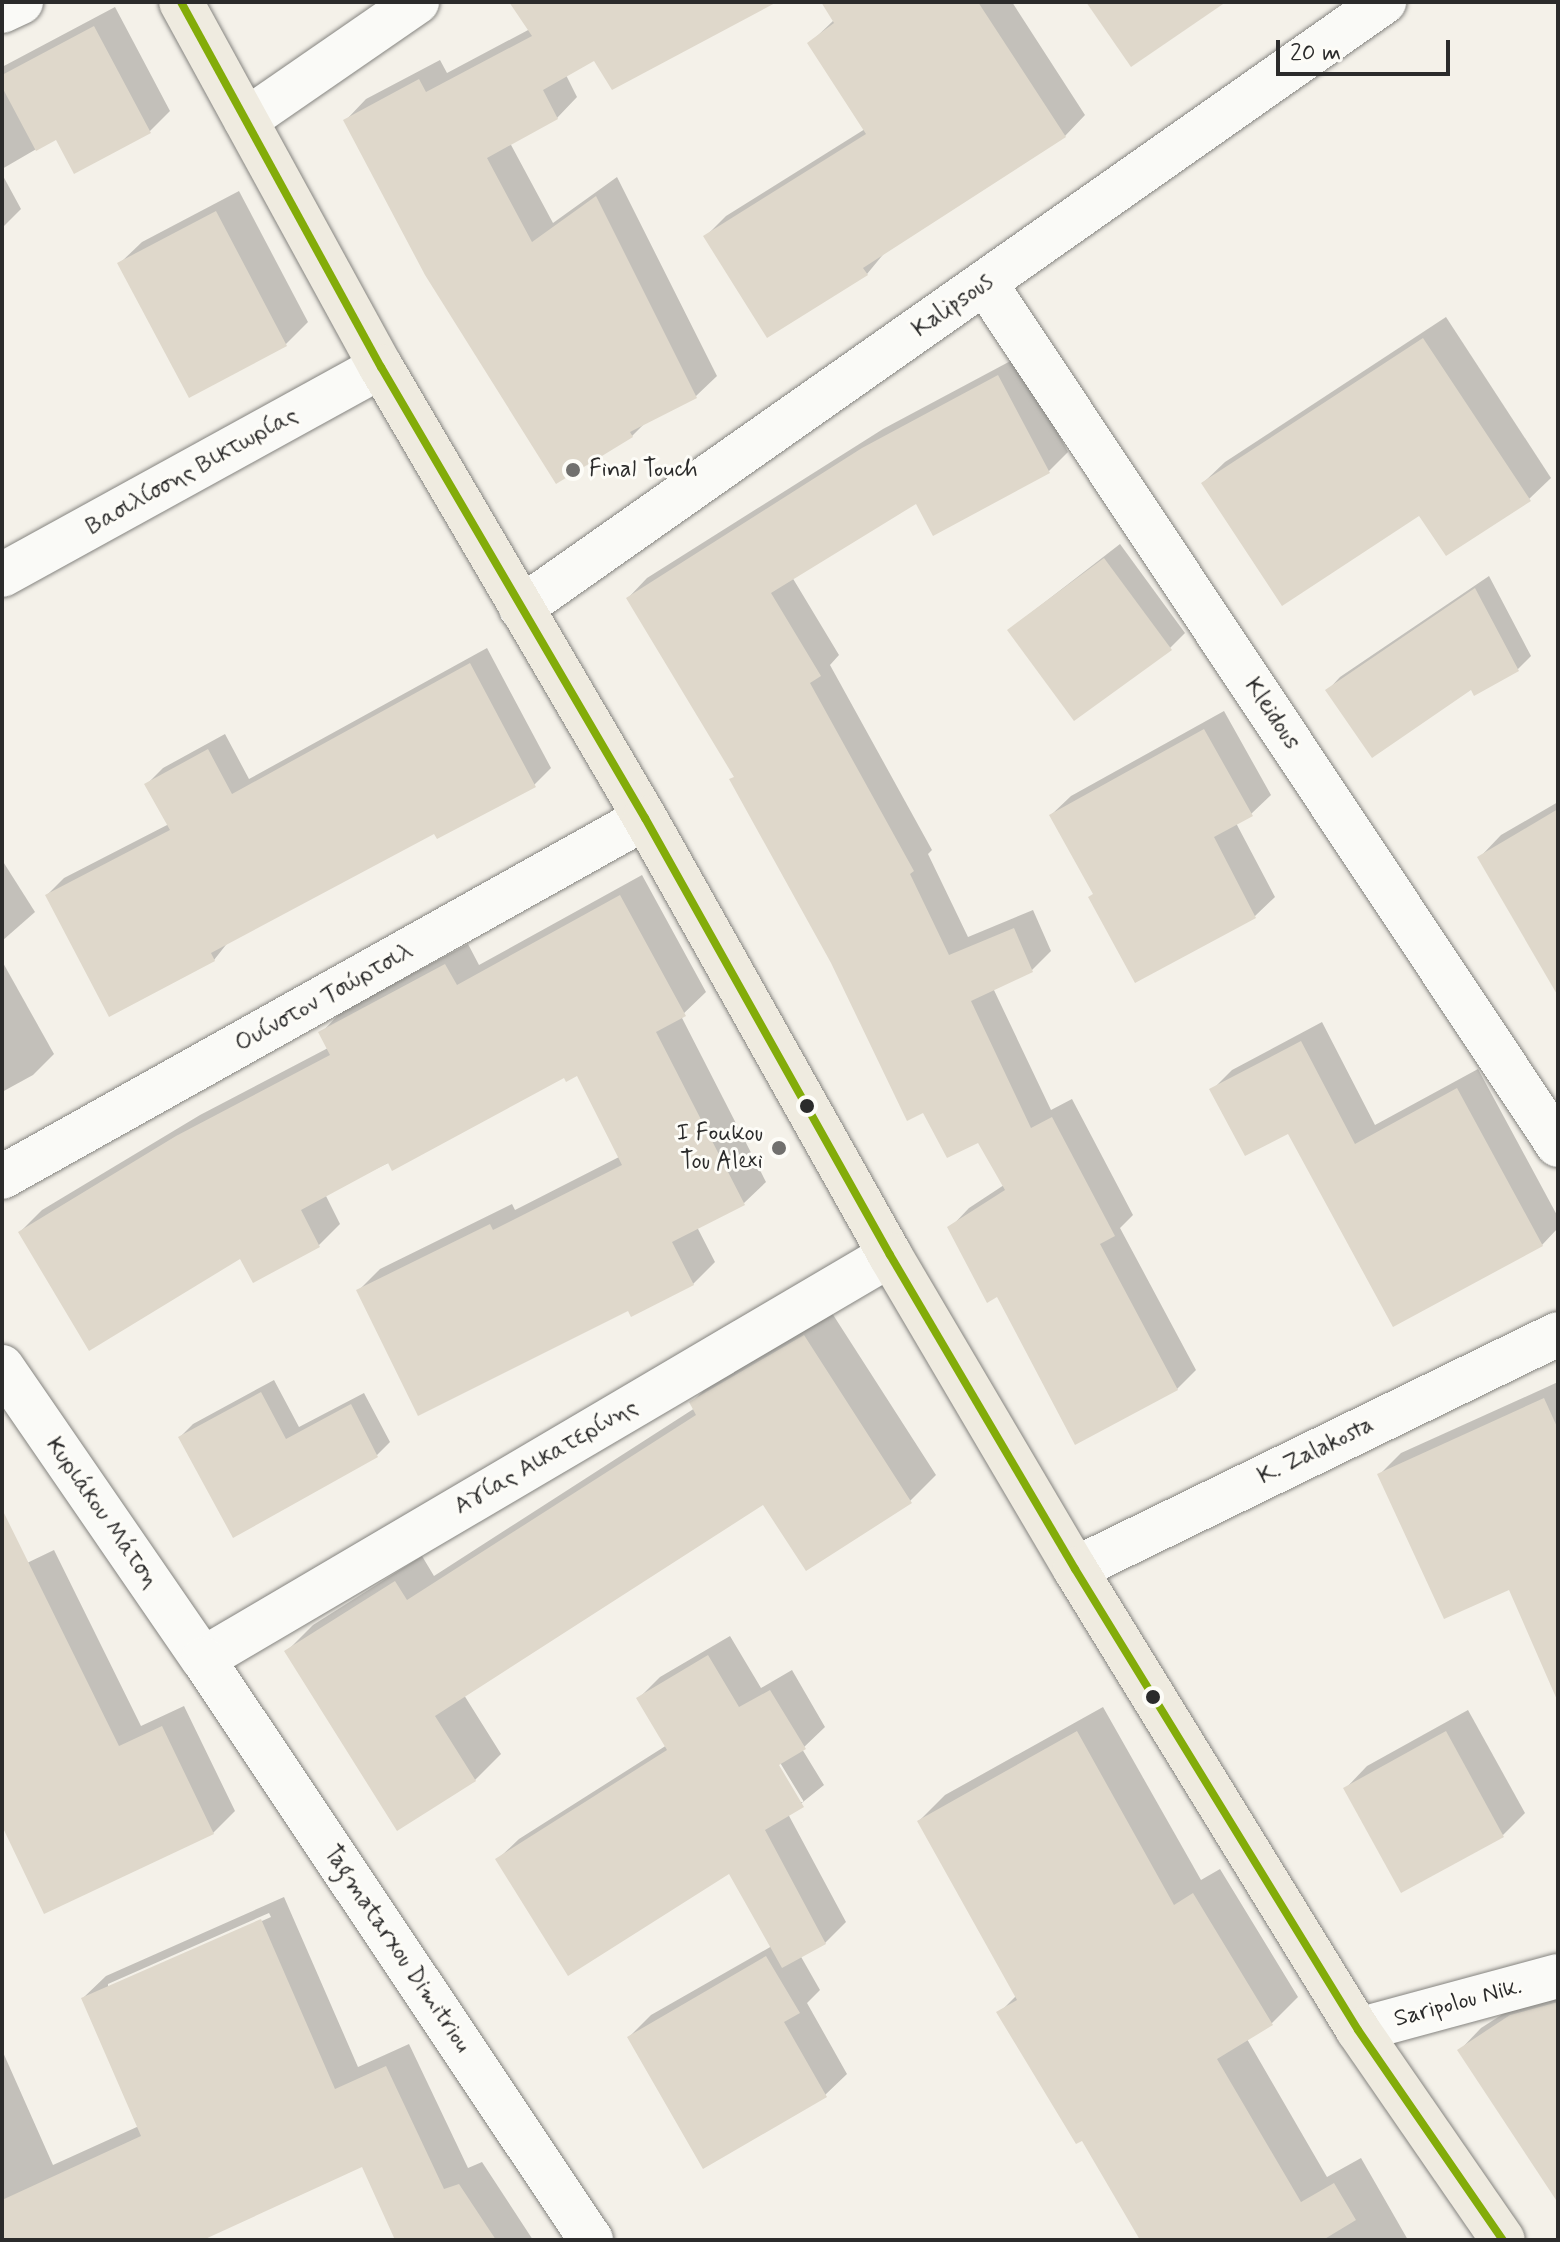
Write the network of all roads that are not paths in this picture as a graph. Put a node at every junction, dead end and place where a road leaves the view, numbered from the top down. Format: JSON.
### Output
{"nodes":[{"id":1,"x":21,"y":2,"type":"edge"},
{"id":2,"x":181,"y":2,"type":"edge"},
{"id":3,"x":417,"y":2,"type":"edge"},
{"id":4,"x":1384,"y":2,"type":"edge"},
{"id":5,"x":2,"y":11,"type":"edge"},
{"id":6,"x":246,"y":120,"type":"junction"},
{"id":7,"x":985,"y":283,"type":"junction"},
{"id":8,"x":381,"y":367,"type":"junction"},
{"id":9,"x":2,"y":575,"type":"edge"},
{"id":10,"x":521,"y":608,"type":"junction"},
{"id":11,"x":645,"y":818,"type":"junction"},
{"id":12,"x":1558,"y":1145,"type":"edge"},
{"id":13,"x":2,"y":1177,"type":"edge"},
{"id":14,"x":890,"y":1255,"type":"junction"},
{"id":15,"x":1558,"y":1334,"type":"edge"},
{"id":16,"x":2,"y":1367,"type":"edge"},
{"id":17,"x":1075,"y":1569,"type":"junction"},
{"id":18,"x":203,"y":1659,"type":"junction"},
{"id":19,"x":1558,"y":1976,"type":"edge"},
{"id":20,"x":1358,"y":2030,"type":"junction"},
{"id":21,"x":591,"y":2240,"type":"edge"},
{"id":22,"x":1503,"y":2240,"type":"edge"}],
"edges":[{"from":1,"to":5,"type":"street"},
{"from":2,"to":6,"type":"main road"},
{"from":3,"to":6,"type":"street"},
{"from":4,"to":7,"type":"street","name":"Kalipsous"},
{"from":6,"to":8,"type":"main road"},
{"from":7,"to":10,"type":"street","name":"Kalipsous"},
{"from":7,"to":12,"type":"street","name":"Kleidous"},
{"from":8,"to":9,"type":"street","name":"Βασιλίσσης Βικτωρίας"},
{"from":8,"to":10,"type":"main road"},
{"from":10,"to":11,"type":"main road"},
{"from":11,"to":13,"type":"street","name":"Ουίνστον Τσώρτσιλ"},
{"from":11,"to":14,"type":"main road"},
{"from":14,"to":17,"type":"main road"},
{"from":14,"to":18,"type":"street","name":"Αγίας Αικατερίνης"},
{"from":15,"to":17,"type":"street","name":"K. Zalakosta"},
{"from":16,"to":18,"type":"street","name":"Κυριάκου Μάτση"},
{"from":17,"to":20,"type":"main road"},
{"from":18,"to":21,"type":"street","name":"Tagmatarxou Dimitriou"},
{"from":19,"to":20,"type":"street","name":"Saripolou Nik."},
{"from":20,"to":22,"type":"main road"}]}
